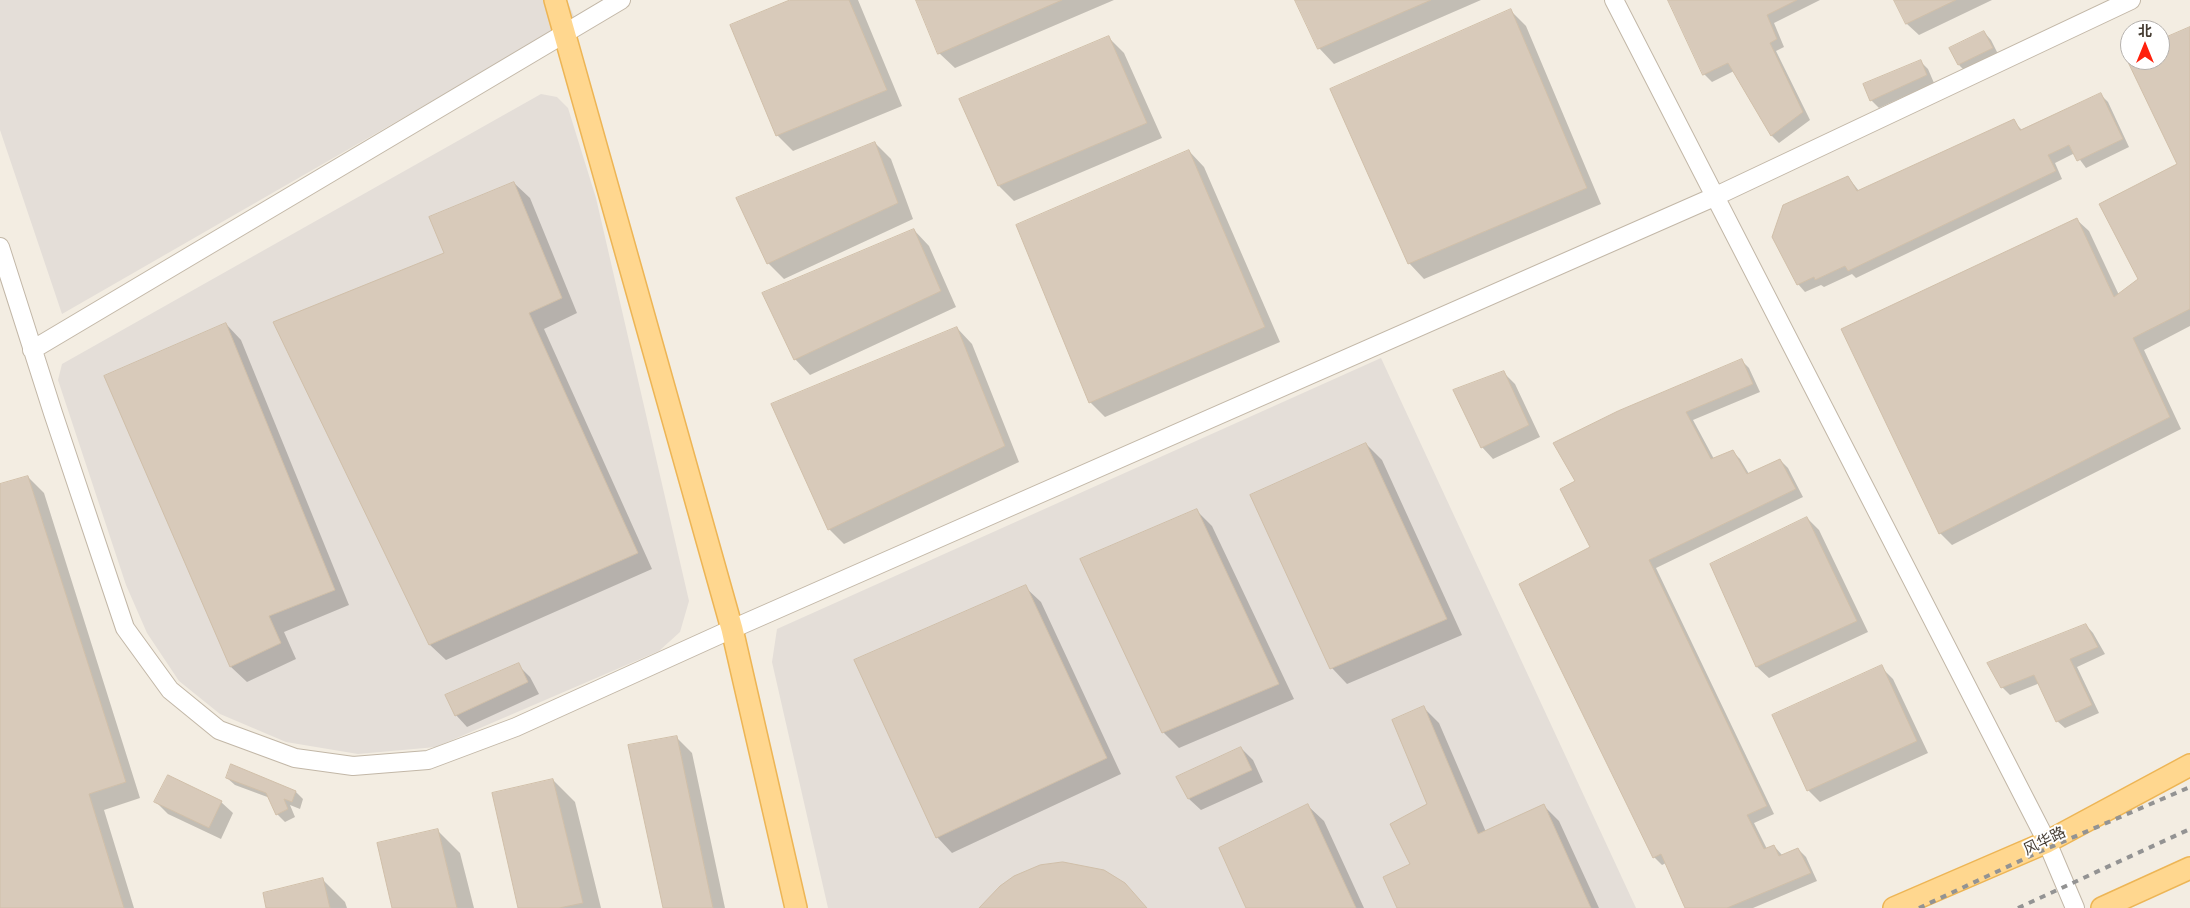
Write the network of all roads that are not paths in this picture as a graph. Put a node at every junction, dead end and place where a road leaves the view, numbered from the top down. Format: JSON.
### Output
{"nodes":[{"id":1,"x":555,"y":0,"type":"edge"},
{"id":2,"x":621,"y":0,"type":"edge"},
{"id":3,"x":1614,"y":0,"type":"edge"},
{"id":4,"x":2131,"y":0,"type":"edge"},
{"id":5,"x":565,"y":33,"type":"junction"},
{"id":6,"x":1714,"y":197,"type":"junction"},
{"id":7,"x":0,"y":246,"type":"edge"},
{"id":8,"x":32,"y":350,"type":"junction"},
{"id":9,"x":732,"y":629,"type":"junction"},
{"id":10,"x":2190,"y":765,"type":"edge"},
{"id":11,"x":2047,"y":842,"type":"junction"},
{"id":12,"x":2190,"y":868,"type":"edge"},
{"id":13,"x":796,"y":908,"type":"edge"},
{"id":14,"x":1894,"y":908,"type":"edge"},
{"id":15,"x":2075,"y":908,"type":"edge"},
{"id":16,"x":2102,"y":908,"type":"edge"}],
"edges":[{"from":1,"to":5,"type":"main road"},
{"from":2,"to":5,"type":"street"},
{"from":3,"to":6,"type":"street"},
{"from":4,"to":6,"type":"street"},
{"from":5,"to":8,"type":"street"},
{"from":5,"to":9,"type":"main road"},
{"from":6,"to":9,"type":"street"},
{"from":6,"to":11,"type":"street"},
{"from":7,"to":8,"type":"street"},
{"from":8,"to":9,"type":"street"},
{"from":9,"to":13,"type":"main road"},
{"from":10,"to":11,"type":"main road","name":"风华路"},
{"from":11,"to":14,"type":"main road","name":"风华路"},
{"from":11,"to":15,"type":"street"},
{"from":12,"to":16,"type":"main road"}]}
